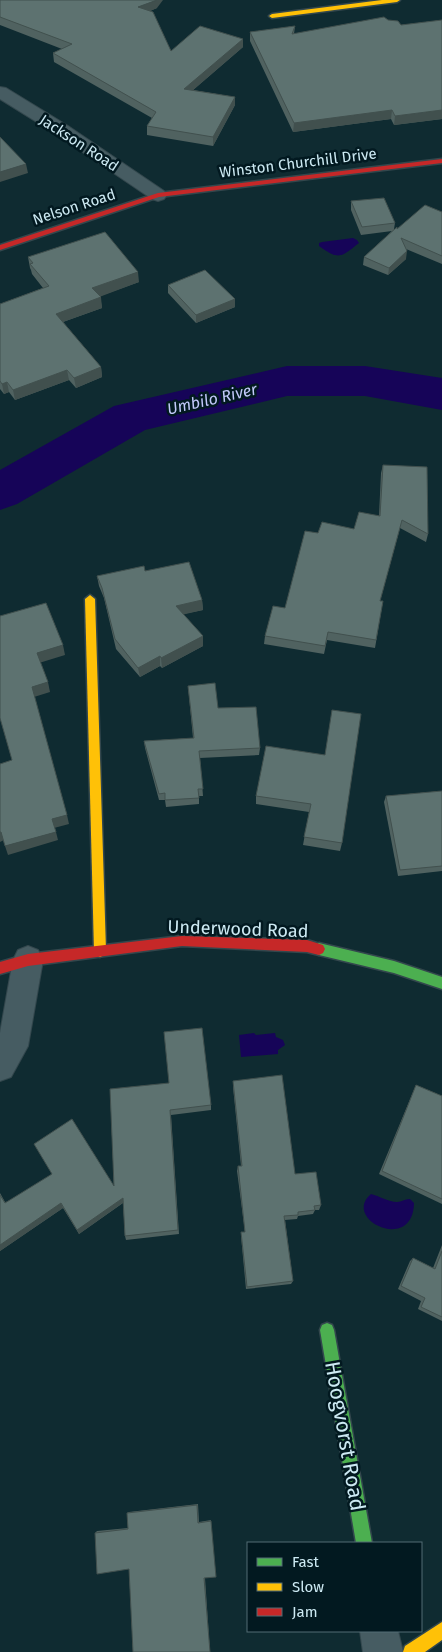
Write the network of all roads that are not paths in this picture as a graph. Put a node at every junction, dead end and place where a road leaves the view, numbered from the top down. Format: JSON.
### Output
{"nodes":[{"id":1,"x":397,"y":0,"type":"edge"},
{"id":2,"x":272,"y":16,"type":"dead end"},
{"id":3,"x":0,"y":92,"type":"edge"},
{"id":4,"x":442,"y":161,"type":"edge"},
{"id":5,"x":158,"y":195,"type":"junction"},
{"id":6,"x":0,"y":248,"type":"edge"},
{"id":7,"x":90,"y":598,"type":"dead end"},
{"id":8,"x":100,"y":951,"type":"junction"},
{"id":9,"x":14,"y":964,"type":"edge"},
{"id":10,"x":442,"y":983,"type":"edge"},
{"id":11,"x":0,"y":1066,"type":"edge"},
{"id":12,"x":327,"y":1330,"type":"dead end"},
{"id":13,"x":364,"y":1542,"type":"edge"},
{"id":14,"x":442,"y":1630,"type":"edge"},
{"id":15,"x":379,"y":1632,"type":"edge"},
{"id":16,"x":383,"y":1652,"type":"edge"},
{"id":17,"x":411,"y":1652,"type":"edge"}],
"edges":[{"from":1,"to":2,"type":"street"},
{"from":3,"to":5,"type":"street","name":"Jackson Road"},
{"from":4,"to":5,"type":"street","name":"Winston Churchill Drive"},
{"from":5,"to":6,"type":"street","name":"Nelson Road"},
{"from":7,"to":8,"type":"street"},
{"from":8,"to":9,"type":"street","name":"Underwood Road"},
{"from":8,"to":10,"type":"street","name":"Underwood Road"},
{"from":9,"to":11,"type":"street"},
{"from":12,"to":13,"type":"street","name":"Hoogvorst Road"},
{"from":14,"to":17,"type":"street"},
{"from":15,"to":16,"type":"street"}]}
